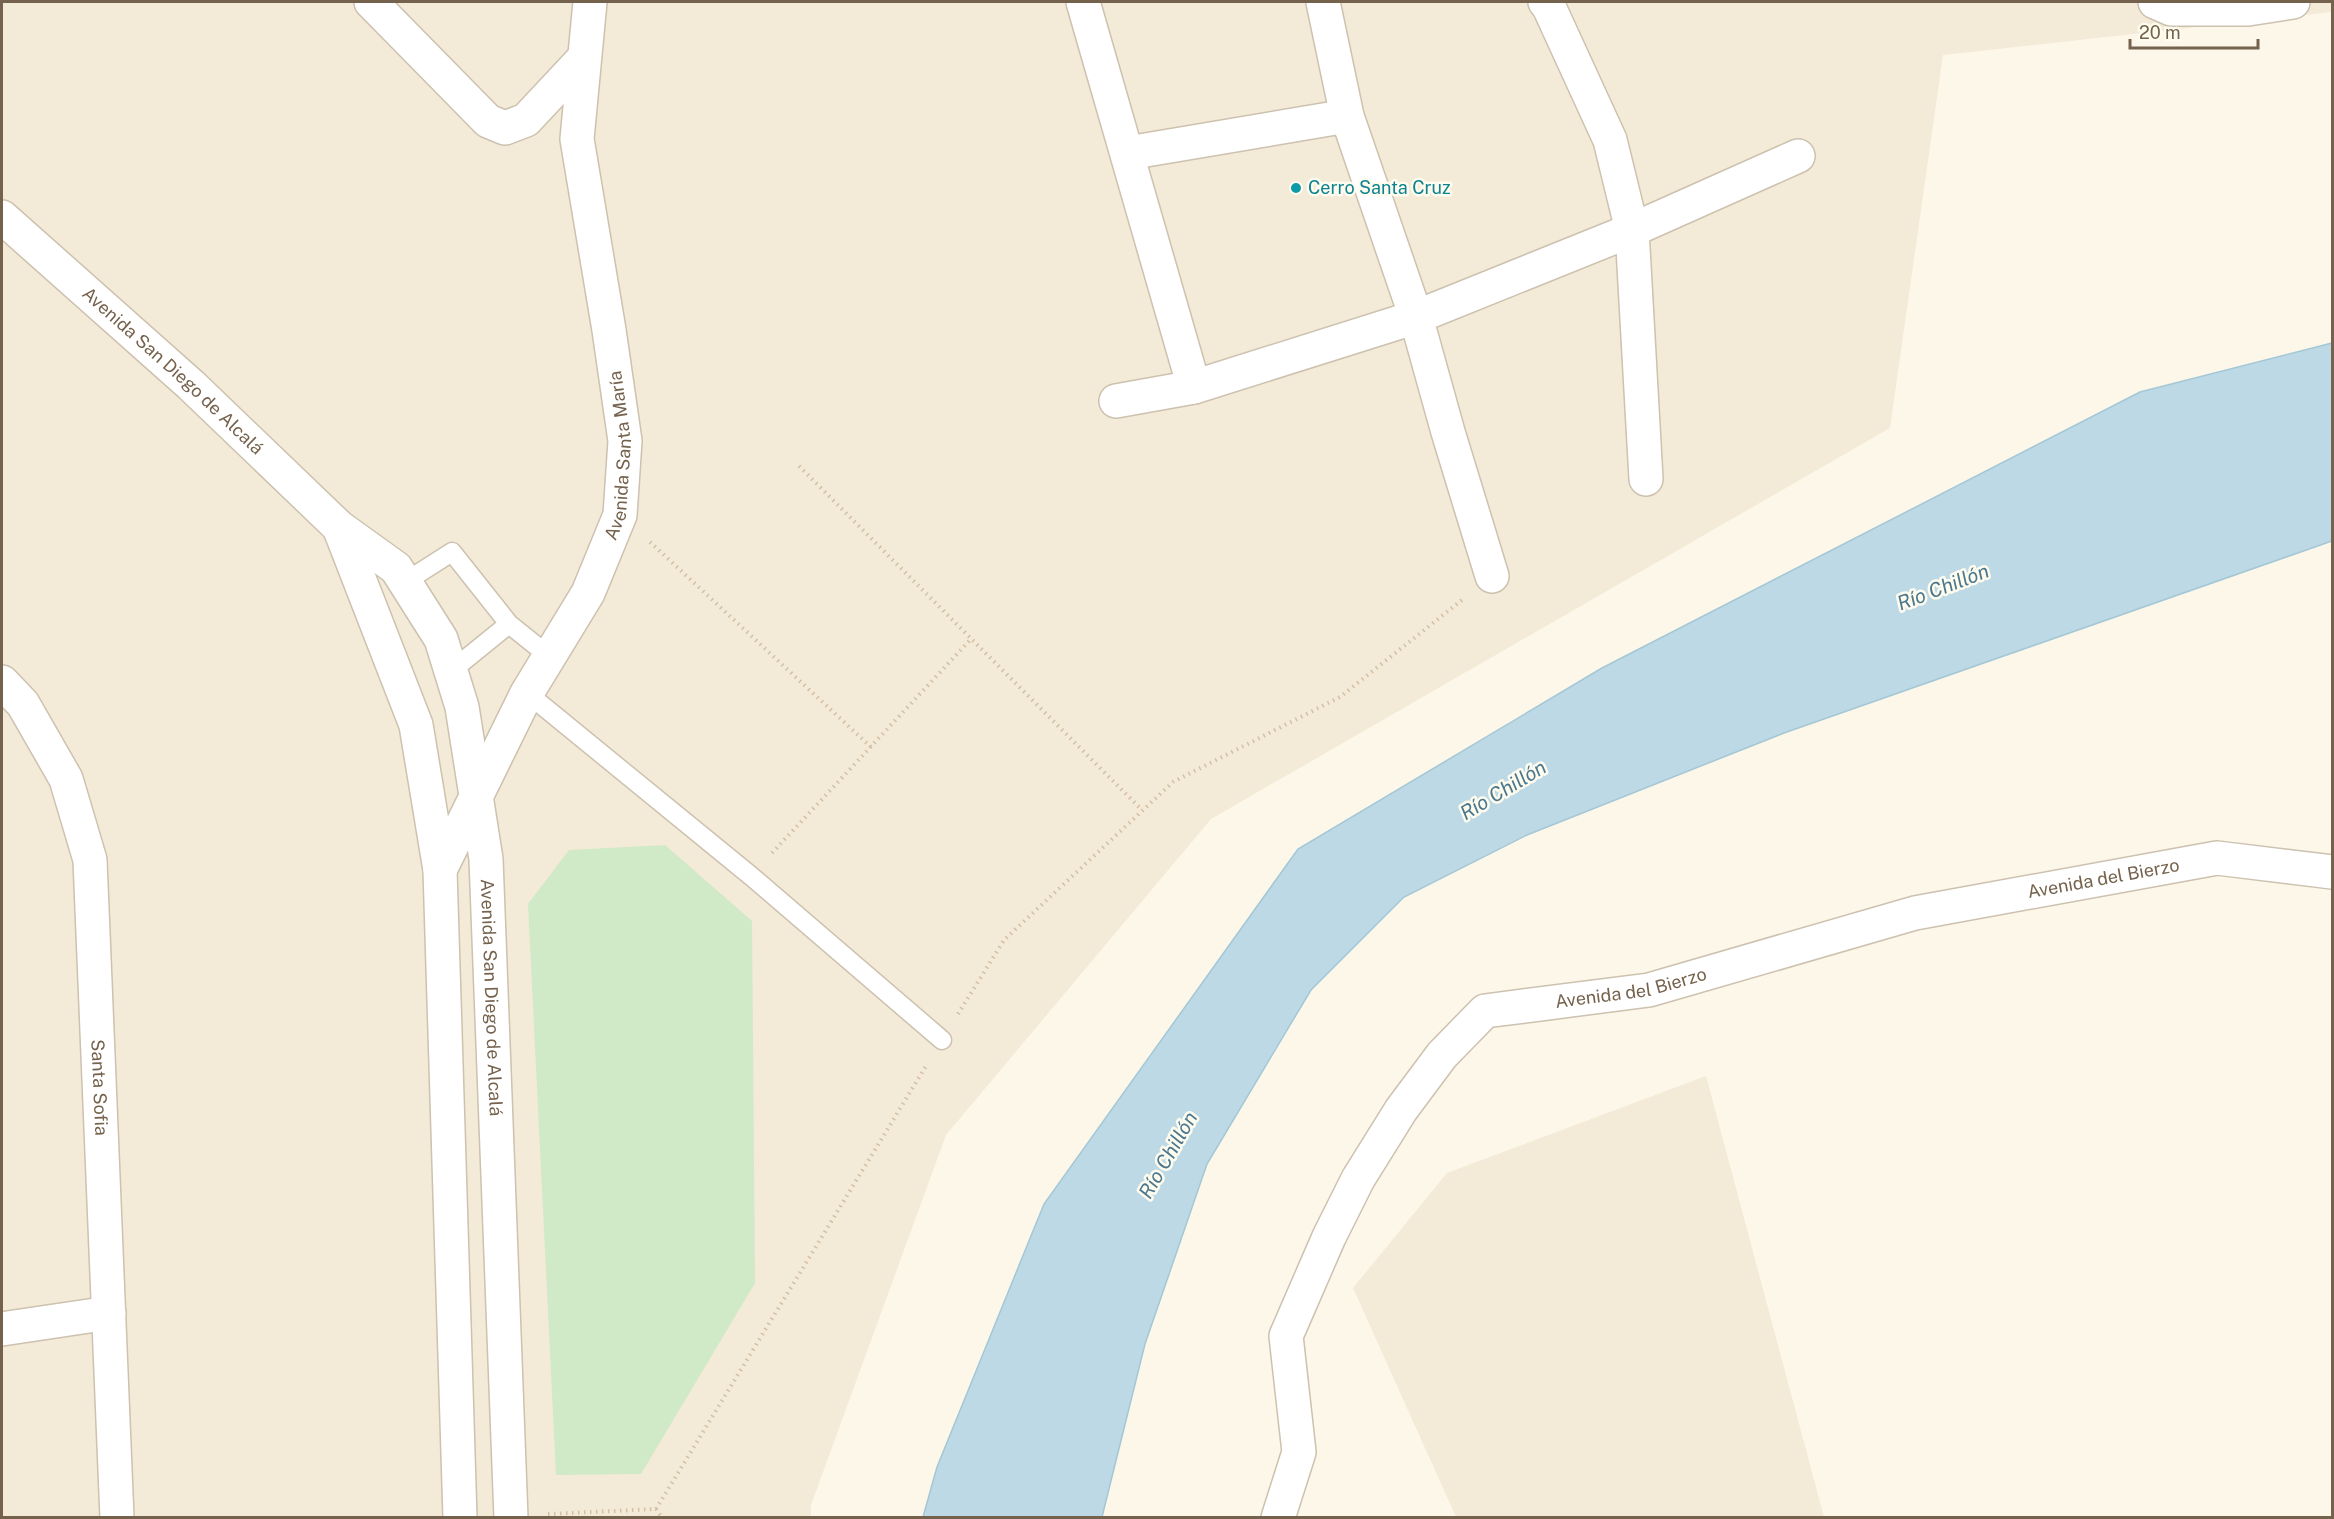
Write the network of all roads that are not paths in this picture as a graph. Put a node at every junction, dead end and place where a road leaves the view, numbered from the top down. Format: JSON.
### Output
{"nodes":[{"id":1,"x":371,"y":2,"type":"edge"},
{"id":2,"x":590,"y":2,"type":"edge"},
{"id":3,"x":1083,"y":2,"type":"edge"},
{"id":4,"x":1323,"y":2,"type":"edge"},
{"id":5,"x":1545,"y":2,"type":"edge"},
{"id":6,"x":2155,"y":2,"type":"edge"},
{"id":7,"x":2293,"y":2,"type":"edge"},
{"id":8,"x":584,"y":58,"type":"junction"},
{"id":9,"x":1347,"y":116,"type":"junction"},
{"id":10,"x":1128,"y":153,"type":"junction"},
{"id":11,"x":1798,"y":156,"type":"dead end"},
{"id":12,"x":2,"y":217,"type":"edge"},
{"id":13,"x":1632,"y":230,"type":"junction"},
{"id":14,"x":1416,"y":317,"type":"junction"},
{"id":15,"x":1194,"y":387,"type":"junction"},
{"id":16,"x":1116,"y":400,"type":"dead end"},
{"id":17,"x":1646,"y":479,"type":"dead end"},
{"id":18,"x":339,"y":527,"type":"junction"},
{"id":19,"x":1492,"y":576,"type":"road end"},
{"id":20,"x":405,"y":582,"type":"junction"},
{"id":21,"x":509,"y":624,"type":"junction"},
{"id":22,"x":549,"y":656,"type":"junction"},
{"id":23,"x":451,"y":671,"type":"junction"},
{"id":24,"x":2,"y":682,"type":"edge"},
{"id":25,"x":527,"y":693,"type":"junction"},
{"id":26,"x":478,"y":796,"type":"junction"},
{"id":27,"x":440,"y":870,"type":"junction"},
{"id":28,"x":2332,"y":872,"type":"edge"},
{"id":29,"x":942,"y":1040,"type":"road end"},
{"id":30,"x":109,"y":1313,"type":"junction"},
{"id":31,"x":2,"y":1329,"type":"edge"},
{"id":32,"x":511,"y":1517,"type":"edge"},
{"id":33,"x":117,"y":1518,"type":"edge"},
{"id":34,"x":460,"y":1518,"type":"edge"},
{"id":35,"x":1278,"y":1518,"type":"edge"}],
"edges":[{"from":1,"to":8,"type":"street"},
{"from":2,"to":8,"type":"street","name":"Avenida Santa María"},
{"from":3,"to":10,"type":"street"},
{"from":4,"to":9,"type":"street"},
{"from":5,"to":13,"type":"street"},
{"from":6,"to":7,"type":"street"},
{"from":8,"to":22,"type":"street","name":"Avenida Santa María"},
{"from":9,"to":10,"type":"street"},
{"from":9,"to":14,"type":"street"},
{"from":10,"to":15,"type":"street"},
{"from":11,"to":13,"type":"street"},
{"from":12,"to":18,"type":"street","name":"Avenida San Diego de Alcalá"},
{"from":13,"to":14,"type":"street"},
{"from":13,"to":17,"type":"street"},
{"from":14,"to":15,"type":"street"},
{"from":14,"to":19,"type":"street"},
{"from":15,"to":16,"type":"street"},
{"from":18,"to":20,"type":"street","name":"Avenida San Diego de Alcalá"},
{"from":18,"to":27,"type":"street","name":"Avenida San Diego de Alcalá"},
{"from":20,"to":21,"type":"lane"},
{"from":20,"to":23,"type":"street","name":"Avenida San Diego de Alcalá"},
{"from":21,"to":22,"type":"lane"},
{"from":21,"to":23,"type":"lane"},
{"from":22,"to":25,"type":"street","name":"Avenida Santa María"},
{"from":23,"to":26,"type":"street","name":"Avenida San Diego de Alcalá"},
{"from":24,"to":30,"type":"street","name":"Santa Sofia"},
{"from":25,"to":26,"type":"street","name":"Avenida Santa María"},
{"from":25,"to":29,"type":"lane"},
{"from":26,"to":27,"type":"street","name":"Avenida Santa María"},
{"from":26,"to":32,"type":"street","name":"Avenida San Diego de Alcalá"},
{"from":27,"to":34,"type":"street","name":"Avenida San Diego de Alcalá"},
{"from":28,"to":35,"type":"street","name":"Avenida del Bierzo"},
{"from":30,"to":31,"type":"street"},
{"from":30,"to":33,"type":"street","name":"Santa Sofia"}]}
